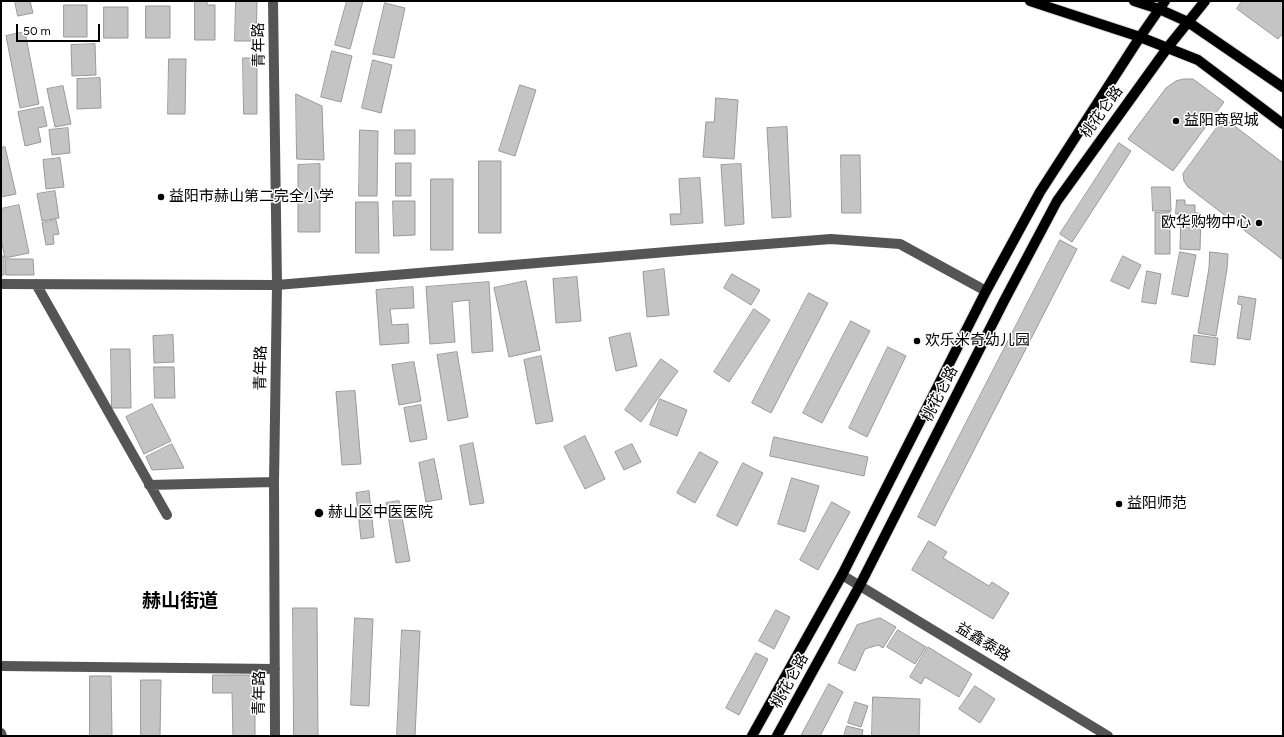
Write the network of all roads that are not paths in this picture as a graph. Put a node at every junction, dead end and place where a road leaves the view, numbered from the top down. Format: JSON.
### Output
{"nodes":[{"id":1,"x":273,"y":1,"type":"edge"},
{"id":2,"x":1030,"y":1,"type":"edge"},
{"id":3,"x":1134,"y":1,"type":"edge"},
{"id":4,"x":1204,"y":1,"type":"edge"},
{"id":5,"x":1162,"y":5,"type":"edge"},
{"id":6,"x":1188,"y":22,"type":"junction"},
{"id":7,"x":1140,"y":37,"type":"junction"},
{"id":8,"x":1168,"y":47,"type":"junction"},
{"id":9,"x":1283,"y":86,"type":"edge"},
{"id":10,"x":1283,"y":124,"type":"edge"},
{"id":11,"x":1,"y":284,"type":"edge"},
{"id":12,"x":36,"y":284,"type":"junction"},
{"id":13,"x":277,"y":285,"type":"junction"},
{"id":14,"x":986,"y":291,"type":"junction"},
{"id":15,"x":274,"y":482,"type":"junction"},
{"id":16,"x":149,"y":484,"type":"junction"},
{"id":17,"x":167,"y":516,"type":"dead end"},
{"id":18,"x":842,"y":575,"type":"junction"},
{"id":19,"x":860,"y":585,"type":"junction"},
{"id":20,"x":1,"y":666,"type":"edge"},
{"id":21,"x":275,"y":669,"type":"junction"},
{"id":22,"x":275,"y":736,"type":"edge"},
{"id":23,"x":752,"y":736,"type":"edge"},
{"id":24,"x":777,"y":736,"type":"edge"},
{"id":25,"x":1108,"y":736,"type":"edge"}],
"edges":[{"from":1,"to":13,"type":"street","name":"青年路"},
{"from":2,"to":7,"type":"main road"},
{"from":3,"to":5,"type":"main road"},
{"from":4,"to":6,"type":"main road","name":"桃花仑路"},
{"from":5,"to":6,"type":"main road"},
{"from":5,"to":7,"type":"main road","name":"桃花仑路"},
{"from":6,"to":8,"type":"main road","name":"桃花仑路"},
{"from":6,"to":9,"type":"main road"},
{"from":7,"to":8,"type":"main road"},
{"from":7,"to":14,"type":"main road","name":"桃花仑路"},
{"from":8,"to":10,"type":"main road"},
{"from":8,"to":19,"type":"main road","name":"桃花仑路"},
{"from":11,"to":12,"type":"street"},
{"from":12,"to":13,"type":"street"},
{"from":12,"to":16,"type":"street"},
{"from":13,"to":14,"type":"street"},
{"from":13,"to":15,"type":"street","name":"青年路"},
{"from":14,"to":18,"type":"main road","name":"桃花仑路"},
{"from":15,"to":16,"type":"street"},
{"from":15,"to":21,"type":"street","name":"青年路"},
{"from":16,"to":17,"type":"street"},
{"from":18,"to":19,"type":"street","name":"益鑫泰路"},
{"from":18,"to":23,"type":"main road","name":"桃花仑路"},
{"from":19,"to":24,"type":"main road","name":"桃花仑路"},
{"from":19,"to":25,"type":"street","name":"益鑫泰路"},
{"from":20,"to":21,"type":"street"},
{"from":21,"to":22,"type":"street","name":"青年路"}]}
